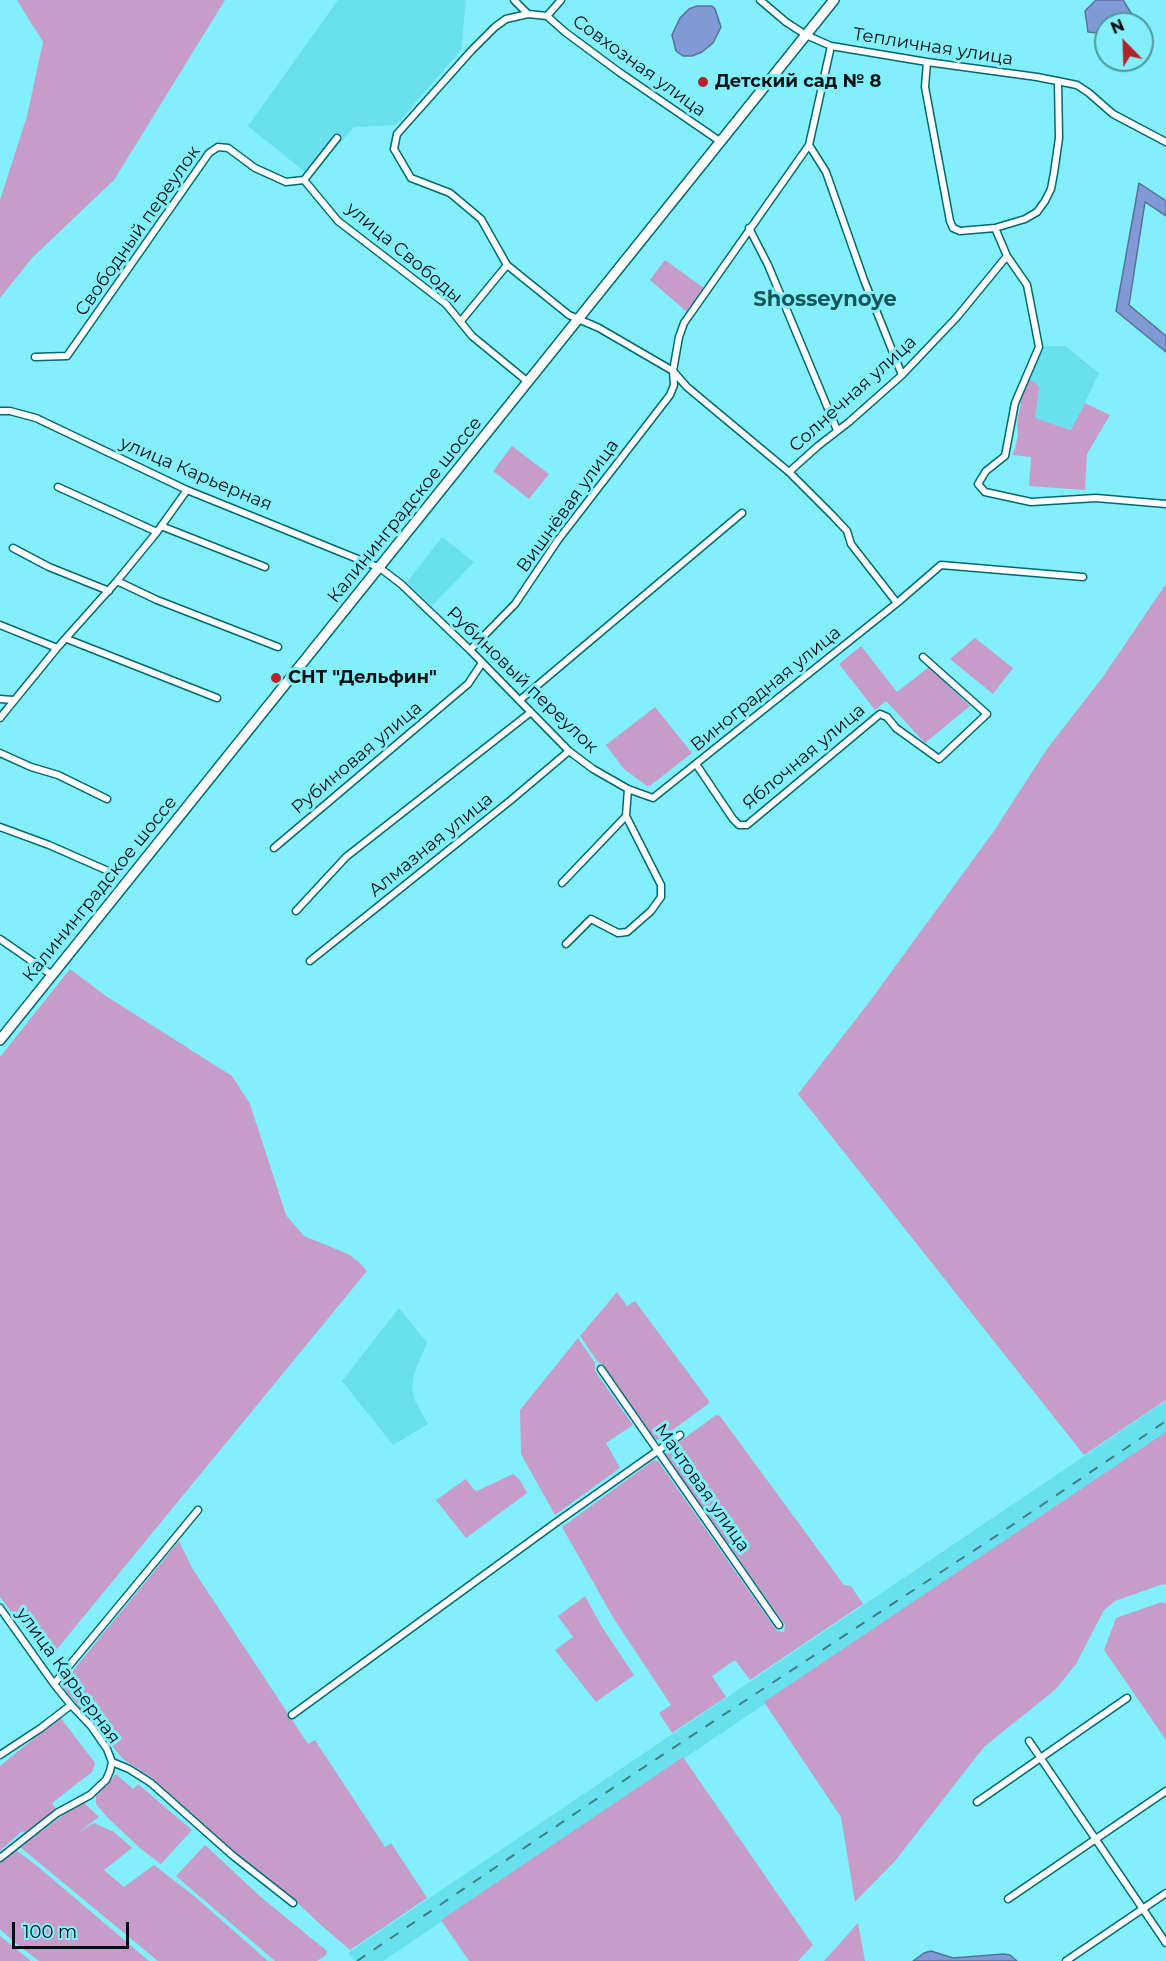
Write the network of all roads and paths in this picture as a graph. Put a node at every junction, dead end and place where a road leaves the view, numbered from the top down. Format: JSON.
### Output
{"nodes":[{"id":1,"x":514,"y":0,"type":"edge"},
{"id":2,"x":561,"y":0,"type":"edge"},
{"id":3,"x":760,"y":0,"type":"edge"},
{"id":4,"x":834,"y":0,"type":"edge"},
{"id":5,"x":528,"y":14,"type":"junction"},
{"id":6,"x":548,"y":16,"type":"junction"},
{"id":7,"x":806,"y":35,"type":"junction"},
{"id":8,"x":831,"y":46,"type":"junction"},
{"id":9,"x":927,"y":62,"type":"junction"},
{"id":10,"x":1058,"y":81,"type":"junction"},
{"id":11,"x":338,"y":138,"type":"dead end"},
{"id":12,"x":721,"y":142,"type":"junction"},
{"id":13,"x":1166,"y":142,"type":"edge"},
{"id":14,"x":809,"y":145,"type":"junction"},
{"id":15,"x":304,"y":180,"type":"junction"},
{"id":16,"x":749,"y":228,"type":"junction"},
{"id":17,"x":995,"y":228,"type":"junction"},
{"id":18,"x":1007,"y":256,"type":"junction"},
{"id":19,"x":507,"y":265,"type":"junction"},
{"id":20,"x":579,"y":319,"type":"junction"},
{"id":21,"x":461,"y":321,"type":"junction"},
{"id":22,"x":35,"y":357,"type":"dead end"},
{"id":23,"x":673,"y":371,"type":"junction"},
{"id":24,"x":902,"y":375,"type":"junction"},
{"id":25,"x":528,"y":382,"type":"junction"},
{"id":26,"x":0,"y":411,"type":"edge"},
{"id":27,"x":837,"y":430,"type":"junction"},
{"id":28,"x":789,"y":472,"type":"junction"},
{"id":29,"x":58,"y":487,"type":"dead end"},
{"id":30,"x":187,"y":490,"type":"junction"},
{"id":31,"x":1166,"y":504,"type":"edge"},
{"id":32,"x":742,"y":513,"type":"dead end"},
{"id":33,"x":159,"y":529,"type":"junction"},
{"id":34,"x":13,"y":548,"type":"dead end"},
{"id":35,"x":265,"y":567,"type":"dead end"},
{"id":36,"x":380,"y":568,"type":"junction"},
{"id":37,"x":1083,"y":577,"type":"dead end"},
{"id":38,"x":117,"y":581,"type":"junction"},
{"id":39,"x":109,"y":591,"type":"junction"},
{"id":40,"x":897,"y":603,"type":"junction"},
{"id":41,"x":0,"y":625,"type":"edge"},
{"id":42,"x":67,"y":639,"type":"junction"},
{"id":43,"x":278,"y":647,"type":"dead end"},
{"id":44,"x":57,"y":648,"type":"junction"},
{"id":45,"x":470,"y":650,"type":"junction"},
{"id":46,"x":923,"y":657,"type":"dead end"},
{"id":47,"x":482,"y":663,"type":"junction"},
{"id":48,"x":217,"y":698,"type":"dead end"},
{"id":49,"x":0,"y":699,"type":"edge"},
{"id":50,"x":13,"y":700,"type":"junction"},
{"id":51,"x":520,"y":700,"type":"junction"},
{"id":52,"x":531,"y":712,"type":"junction"},
{"id":53,"x":0,"y":718,"type":"edge"},
{"id":54,"x":569,"y":751,"type":"junction"},
{"id":55,"x":0,"y":753,"type":"edge"},
{"id":56,"x":696,"y":764,"type":"junction"},
{"id":57,"x":628,"y":789,"type":"junction"},
{"id":58,"x":652,"y":798,"type":"joint"},
{"id":59,"x":107,"y":799,"type":"dead end"},
{"id":60,"x":626,"y":816,"type":"junction"},
{"id":61,"x":0,"y":827,"type":"edge"},
{"id":62,"x":274,"y":848,"type":"dead end"},
{"id":63,"x":115,"y":874,"type":"dead end"},
{"id":64,"x":562,"y":883,"type":"dead end"},
{"id":65,"x":296,"y":911,"type":"dead end"},
{"id":66,"x":0,"y":939,"type":"edge"},
{"id":67,"x":566,"y":944,"type":"dead end"},
{"id":68,"x":310,"y":960,"type":"dead end"},
{"id":69,"x":52,"y":975,"type":"junction"},
{"id":70,"x":0,"y":1040,"type":"edge"},
{"id":71,"x":600,"y":1369,"type":"dead end"},
{"id":72,"x":680,"y":1436,"type":"dead end"},
{"id":73,"x":658,"y":1451,"type":"junction"},
{"id":74,"x":198,"y":1510,"type":"dead end"},
{"id":75,"x":0,"y":1608,"type":"edge"},
{"id":76,"x":779,"y":1625,"type":"dead end"},
{"id":77,"x":54,"y":1684,"type":"junction"},
{"id":78,"x":1127,"y":1698,"type":"dead end"},
{"id":79,"x":71,"y":1706,"type":"junction"},
{"id":80,"x":292,"y":1715,"type":"dead end"},
{"id":81,"x":1029,"y":1741,"type":"dead end"},
{"id":82,"x":0,"y":1755,"type":"edge"},
{"id":83,"x":112,"y":1762,"type":"junction"},
{"id":84,"x":1166,"y":1791,"type":"edge"},
{"id":85,"x":977,"y":1802,"type":"dead end"},
{"id":86,"x":1096,"y":1839,"type":"junction"},
{"id":87,"x":0,"y":1858,"type":"edge"},
{"id":88,"x":1166,"y":1893,"type":"edge"},
{"id":89,"x":1008,"y":1899,"type":"dead end"},
{"id":90,"x":293,"y":1903,"type":"dead end"},
{"id":91,"x":1143,"y":1908,"type":"junction"},
{"id":92,"x":1166,"y":1942,"type":"edge"},
{"id":93,"x":1066,"y":1961,"type":"edge"}],
"edges":[{"from":1,"to":5,"type":"street"},
{"from":2,"to":6,"type":"street"},
{"from":3,"to":7,"type":"street"},
{"from":4,"to":7,"type":"main road","name":"Калининградское шоссе"},
{"from":5,"to":6,"type":"street","name":"Совхозная улица"},
{"from":5,"to":19,"type":"street","name":"Совхозная улица"},
{"from":6,"to":12,"type":"street","name":"Совхозная улица"},
{"from":7,"to":8,"type":"street","name":"Тепличная улица"},
{"from":7,"to":12,"type":"main road","name":"Калининградское шоссе"},
{"from":8,"to":9,"type":"street","name":"Тепличная улица"},
{"from":8,"to":14,"type":"street"},
{"from":9,"to":10,"type":"street","name":"Тепличная улица"},
{"from":9,"to":17,"type":"street"},
{"from":10,"to":13,"type":"street","name":"Тепличная улица"},
{"from":10,"to":17,"type":"street"},
{"from":11,"to":15,"type":"street"},
{"from":12,"to":20,"type":"main road","name":"Калининградское шоссе"},
{"from":14,"to":16,"type":"street","name":"Вишнёвая улица"},
{"from":14,"to":24,"type":"street"},
{"from":15,"to":21,"type":"street","name":"улица Свободы"},
{"from":15,"to":22,"type":"street","name":"Свободный переулок"},
{"from":16,"to":23,"type":"street","name":"Вишнёвая улица"},
{"from":16,"to":27,"type":"street"},
{"from":17,"to":18,"type":"street"},
{"from":18,"to":24,"type":"street","name":"Солнечная улица"},
{"from":18,"to":31,"type":"street"},
{"from":19,"to":20,"type":"street","name":"Совхозная улица"},
{"from":19,"to":21,"type":"street"},
{"from":20,"to":23,"type":"street","name":"Совхозная улица"},
{"from":20,"to":25,"type":"main road","name":"Калининградское шоссе"},
{"from":21,"to":25,"type":"street","name":"улица Свободы"},
{"from":23,"to":28,"type":"street","name":"Совхозная улица"},
{"from":23,"to":45,"type":"street","name":"Вишнёвая улица"},
{"from":24,"to":27,"type":"street","name":"Солнечная улица"},
{"from":25,"to":36,"type":"main road","name":"Калининградское шоссе"},
{"from":26,"to":30,"type":"street","name":"улица Карьерная"},
{"from":27,"to":28,"type":"street","name":"Солнечная улица"},
{"from":28,"to":40,"type":"street","name":"Совхозная улица"},
{"from":29,"to":33,"type":"street"},
{"from":30,"to":33,"type":"street"},
{"from":30,"to":36,"type":"street","name":"улица Карьерная"},
{"from":32,"to":51,"type":"street"},
{"from":33,"to":35,"type":"street"},
{"from":33,"to":38,"type":"street"},
{"from":34,"to":39,"type":"street"},
{"from":36,"to":45,"type":"street","name":"Рубиновый переулок"},
{"from":36,"to":69,"type":"main road","name":"Калининградское шоссе"},
{"from":37,"to":40,"type":"street","name":"Виноградная улица"},
{"from":38,"to":39,"type":"street"},
{"from":38,"to":43,"type":"street"},
{"from":39,"to":42,"type":"street"},
{"from":40,"to":56,"type":"street","name":"Виноградная улица"},
{"from":41,"to":44,"type":"street"},
{"from":42,"to":44,"type":"street"},
{"from":42,"to":48,"type":"street"},
{"from":44,"to":50,"type":"street"},
{"from":45,"to":47,"type":"street","name":"Рубиновый переулок"},
{"from":46,"to":56,"type":"street","name":"Яблочная улица"},
{"from":47,"to":51,"type":"street","name":"Рубиновый переулок"},
{"from":47,"to":62,"type":"street","name":"Рубиновая улица"},
{"from":49,"to":50,"type":"street"},
{"from":50,"to":53,"type":"street"},
{"from":51,"to":52,"type":"street","name":"Рубиновый переулок"},
{"from":52,"to":54,"type":"street","name":"Рубиновый переулок"},
{"from":52,"to":65,"type":"street"},
{"from":54,"to":57,"type":"street","name":"Рубиновый переулок"},
{"from":54,"to":68,"type":"street","name":"Алмазная улица"},
{"from":55,"to":59,"type":"street"},
{"from":56,"to":58,"type":"street","name":"Виноградная улица"},
{"from":57,"to":58,"type":"street","name":"Рубиновый переулок"},
{"from":57,"to":60,"type":"street"},
{"from":60,"to":64,"type":"street"},
{"from":60,"to":67,"type":"street"},
{"from":61,"to":63,"type":"street"},
{"from":66,"to":69,"type":"street"},
{"from":69,"to":70,"type":"main road","name":"Калининградское шоссе"},
{"from":71,"to":73,"type":"street","name":"Мачтовая улица"},
{"from":72,"to":73,"type":"street"},
{"from":73,"to":76,"type":"street","name":"Мачтовая улица"},
{"from":73,"to":80,"type":"street"},
{"from":74,"to":77,"type":"street"},
{"from":75,"to":77,"type":"street","name":"улица Карьерная"},
{"from":77,"to":79,"type":"street","name":"улица Карьерная"},
{"from":78,"to":85,"type":"street"},
{"from":79,"to":82,"type":"street"},
{"from":79,"to":83,"type":"street","name":"улица Карьерная"},
{"from":81,"to":86,"type":"street"},
{"from":83,"to":87,"type":"street"},
{"from":83,"to":90,"type":"street"},
{"from":84,"to":86,"type":"street"},
{"from":86,"to":89,"type":"street"},
{"from":86,"to":91,"type":"street"},
{"from":88,"to":91,"type":"street"},
{"from":91,"to":92,"type":"street"},
{"from":91,"to":93,"type":"street"}]}
